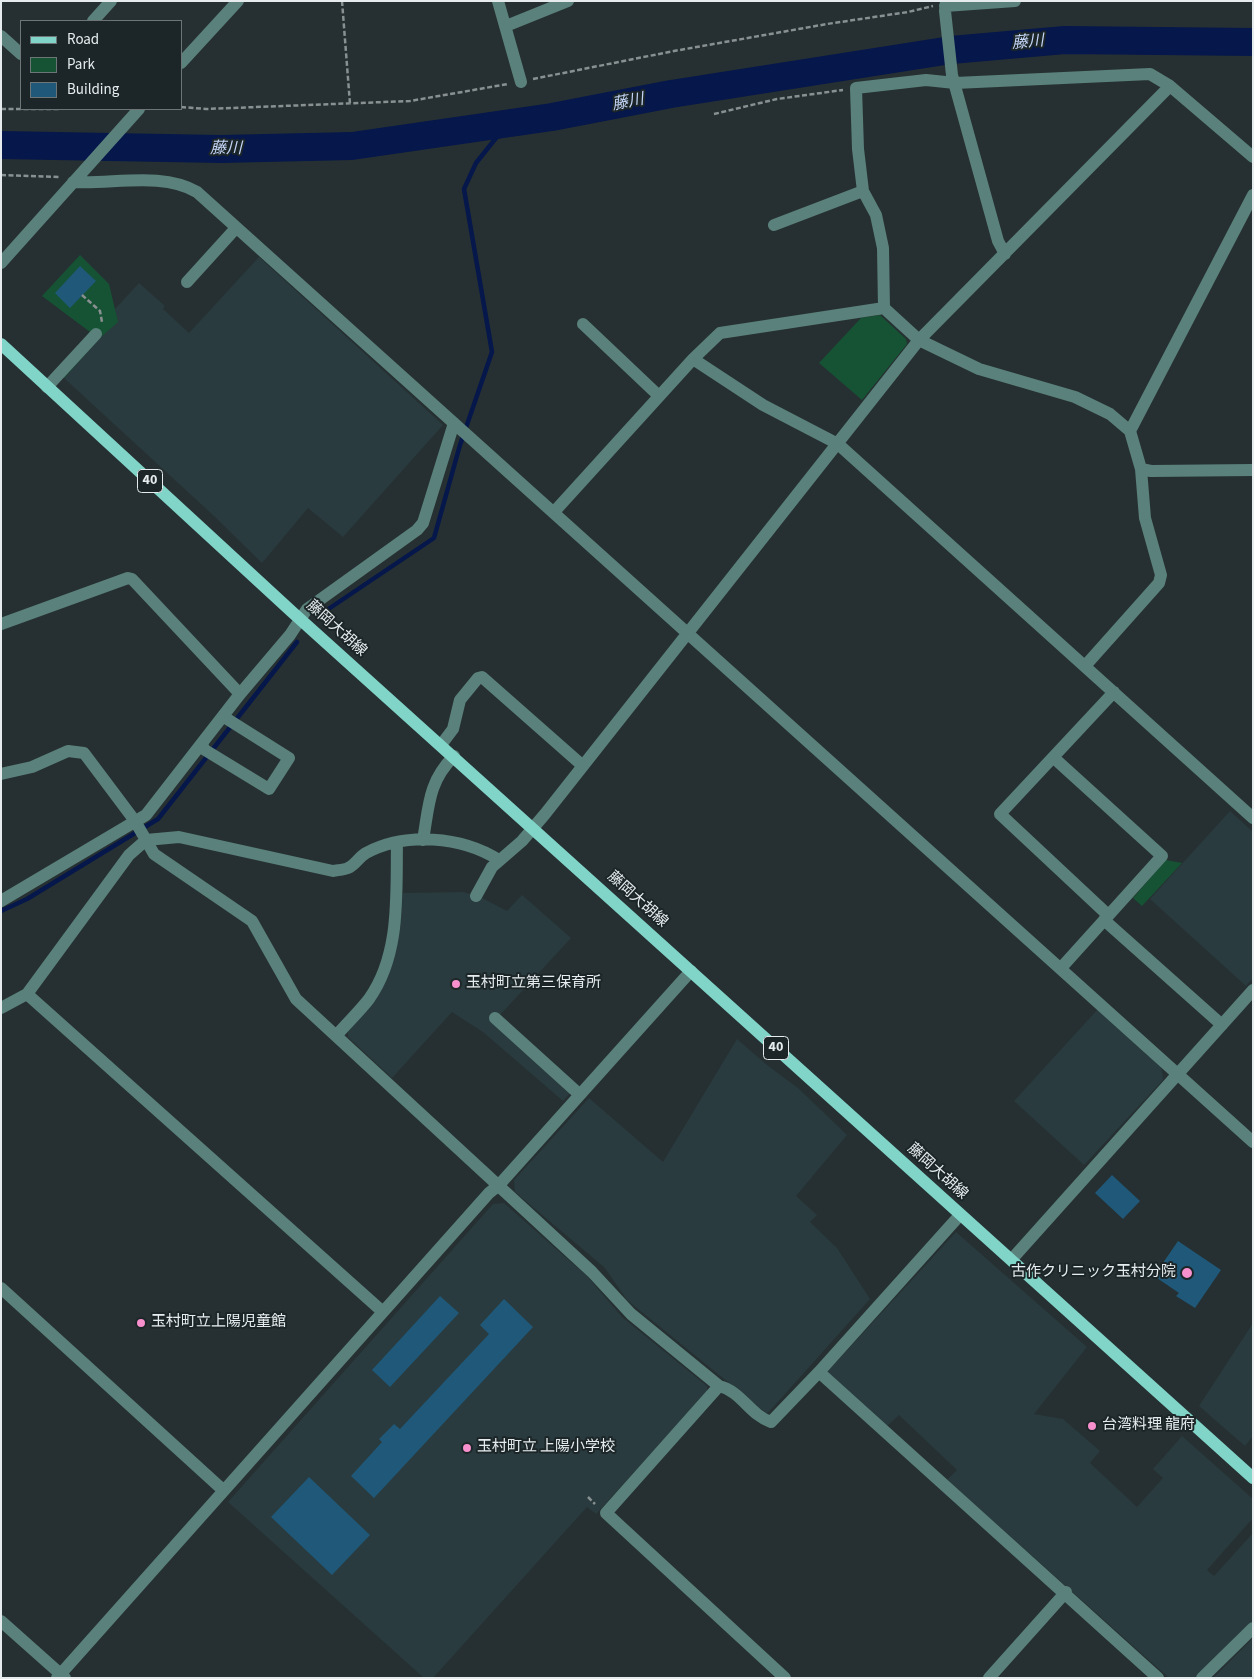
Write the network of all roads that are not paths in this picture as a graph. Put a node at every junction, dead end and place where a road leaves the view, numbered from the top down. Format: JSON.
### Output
{"nodes":[{"id":1,"x":111,"y":1,"type":"edge"},
{"id":2,"x":238,"y":1,"type":"edge"},
{"id":3,"x":498,"y":1,"type":"edge"},
{"id":4,"x":568,"y":1,"type":"edge"},
{"id":5,"x":1015,"y":1,"type":"edge"},
{"id":6,"x":945,"y":6,"type":"edge"},
{"id":7,"x":94,"y":20,"type":"edge"},
{"id":8,"x":506,"y":26,"type":"junction"},
{"id":9,"x":1,"y":36,"type":"edge"},
{"id":10,"x":20,"y":53,"type":"edge"},
{"id":11,"x":182,"y":62,"type":"edge"},
{"id":12,"x":954,"y":79,"type":"junction"},
{"id":13,"x":521,"y":82,"type":"road end"},
{"id":14,"x":1170,"y":86,"type":"junction"},
{"id":15,"x":138,"y":110,"type":"edge"},
{"id":16,"x":1253,"y":156,"type":"edge"},
{"id":17,"x":76,"y":178,"type":"junction"},
{"id":18,"x":863,"y":191,"type":"junction"},
{"id":19,"x":1253,"y":195,"type":"edge"},
{"id":20,"x":774,"y":225,"type":"dead end"},
{"id":21,"x":236,"y":228,"type":"junction"},
{"id":22,"x":1005,"y":254,"type":"junction"},
{"id":23,"x":1,"y":262,"type":"edge"},
{"id":24,"x":187,"y":282,"type":"dead end"},
{"id":25,"x":884,"y":308,"type":"junction"},
{"id":26,"x":583,"y":324,"type":"dead end"},
{"id":27,"x":96,"y":334,"type":"road end"},
{"id":28,"x":919,"y":340,"type":"junction"},
{"id":29,"x":1,"y":344,"type":"edge"},
{"id":30,"x":693,"y":359,"type":"junction"},
{"id":31,"x":47,"y":387,"type":"junction"},
{"id":32,"x":659,"y":396,"type":"junction"},
{"id":33,"x":457,"y":425,"type":"junction"},
{"id":34,"x":1130,"y":431,"type":"junction"},
{"id":35,"x":838,"y":444,"type":"junction"},
{"id":36,"x":1140,"y":469,"type":"junction"},
{"id":37,"x":1253,"y":470,"type":"edge"},
{"id":38,"x":554,"y":512,"type":"junction"},
{"id":39,"x":300,"y":618,"type":"junction"},
{"id":40,"x":1,"y":624,"type":"edge"},
{"id":41,"x":687,"y":633,"type":"junction"},
{"id":42,"x":1085,"y":666,"type":"junction"},
{"id":43,"x":1114,"y":692,"type":"junction"},
{"id":44,"x":240,"y":694,"type":"junction"},
{"id":45,"x":230,"y":721,"type":"junction"},
{"id":46,"x":441,"y":745,"type":"junction"},
{"id":47,"x":207,"y":750,"type":"junction"},
{"id":48,"x":454,"y":756,"type":"junction"},
{"id":49,"x":1054,"y":758,"type":"junction"},
{"id":50,"x":583,"y":766,"type":"junction"},
{"id":51,"x":1,"y":774,"type":"edge"},
{"id":52,"x":1253,"y":818,"type":"edge"},
{"id":53,"x":533,"y":828,"type":"junction"},
{"id":54,"x":141,"y":830,"type":"junction"},
{"id":55,"x":423,"y":840,"type":"junction"},
{"id":56,"x":397,"y":842,"type":"junction"},
{"id":57,"x":499,"y":860,"type":"junction"},
{"id":58,"x":476,"y":896,"type":"dead end"},
{"id":59,"x":1,"y":901,"type":"edge"},
{"id":60,"x":1106,"y":917,"type":"junction"},
{"id":61,"x":1061,"y":968,"type":"junction"},
{"id":62,"x":691,"y":971,"type":"junction"},
{"id":63,"x":1253,"y":990,"type":"edge"},
{"id":64,"x":27,"y":994,"type":"junction"},
{"id":65,"x":1,"y":1008,"type":"edge"},
{"id":66,"x":494,"y":1018,"type":"dead end"},
{"id":67,"x":1222,"y":1025,"type":"junction"},
{"id":68,"x":336,"y":1036,"type":"junction"},
{"id":69,"x":1178,"y":1073,"type":"junction"},
{"id":70,"x":579,"y":1094,"type":"junction"},
{"id":71,"x":1253,"y":1142,"type":"edge"},
{"id":72,"x":499,"y":1186,"type":"junction"},
{"id":73,"x":960,"y":1215,"type":"junction"},
{"id":74,"x":1012,"y":1259,"type":"junction"},
{"id":75,"x":1,"y":1288,"type":"edge"},
{"id":76,"x":383,"y":1312,"type":"junction"},
{"id":77,"x":820,"y":1372,"type":"junction"},
{"id":78,"x":719,"y":1386,"type":"junction"},
{"id":79,"x":1253,"y":1478,"type":"edge"},
{"id":80,"x":223,"y":1490,"type":"junction"},
{"id":81,"x":1066,"y":1592,"type":"junction"},
{"id":82,"x":1,"y":1621,"type":"edge"},
{"id":83,"x":1253,"y":1628,"type":"edge"},
{"id":84,"x":61,"y":1677,"type":"edge"},
{"id":85,"x":784,"y":1678,"type":"edge"},
{"id":86,"x":989,"y":1678,"type":"edge"},
{"id":87,"x":1158,"y":1678,"type":"edge"},
{"id":88,"x":1202,"y":1678,"type":"edge"}],
"edges":[{"from":1,"to":7,"type":"street"},
{"from":2,"to":11,"type":"street"},
{"from":3,"to":8,"type":"street"},
{"from":4,"to":8,"type":"street"},
{"from":5,"to":6,"type":"street"},
{"from":6,"to":12,"type":"street"},
{"from":8,"to":13,"type":"street"},
{"from":9,"to":10,"type":"street"},
{"from":12,"to":14,"type":"street"},
{"from":12,"to":18,"type":"street"},
{"from":12,"to":22,"type":"street"},
{"from":14,"to":16,"type":"street"},
{"from":14,"to":22,"type":"street"},
{"from":15,"to":17,"type":"street"},
{"from":17,"to":21,"type":"street"},
{"from":17,"to":23,"type":"street"},
{"from":18,"to":20,"type":"street"},
{"from":18,"to":25,"type":"street"},
{"from":19,"to":34,"type":"street"},
{"from":21,"to":24,"type":"street"},
{"from":21,"to":33,"type":"street"},
{"from":22,"to":28,"type":"street"},
{"from":25,"to":28,"type":"street"},
{"from":25,"to":30,"type":"street"},
{"from":26,"to":32,"type":"street"},
{"from":27,"to":31,"type":"street"},
{"from":28,"to":34,"type":"street"},
{"from":28,"to":35,"type":"street"},
{"from":29,"to":31,"type":"main road","name":"藤岡大胡線","number":"40"},
{"from":30,"to":32,"type":"street"},
{"from":30,"to":35,"type":"street"},
{"from":31,"to":39,"type":"main road","name":"藤岡大胡線","number":"40"},
{"from":32,"to":38,"type":"street"},
{"from":33,"to":38,"type":"street"},
{"from":33,"to":39,"type":"street"},
{"from":34,"to":36,"type":"street"},
{"from":35,"to":41,"type":"street"},
{"from":35,"to":42,"type":"street"},
{"from":36,"to":37,"type":"street"},
{"from":36,"to":42,"type":"street"},
{"from":38,"to":41,"type":"street"},
{"from":39,"to":44,"type":"street"},
{"from":39,"to":46,"type":"main road","name":"藤岡大胡線","number":"40"},
{"from":40,"to":44,"type":"street"},
{"from":41,"to":50,"type":"street"},
{"from":41,"to":61,"type":"street"},
{"from":42,"to":43,"type":"street"},
{"from":43,"to":49,"type":"street"},
{"from":43,"to":52,"type":"street"},
{"from":44,"to":45,"type":"street"},
{"from":45,"to":47,"type":"street"},
{"from":45,"to":47,"type":"street"},
{"from":46,"to":48,"type":"main road","name":"藤岡大胡線","number":"40"},
{"from":46,"to":50,"type":"street"},
{"from":47,"to":54,"type":"street"},
{"from":48,"to":53,"type":"main road","name":"藤岡大胡線","number":"40"},
{"from":48,"to":55,"type":"street"},
{"from":49,"to":60,"type":"street"},
{"from":49,"to":60,"type":"street"},
{"from":50,"to":53,"type":"street"},
{"from":51,"to":54,"type":"street"},
{"from":53,"to":57,"type":"street"},
{"from":53,"to":62,"type":"main road","name":"藤岡大胡線","number":"40"},
{"from":54,"to":56,"type":"street"},
{"from":54,"to":59,"type":"street"},
{"from":54,"to":64,"type":"street"},
{"from":54,"to":68,"type":"street"},
{"from":55,"to":56,"type":"street"},
{"from":55,"to":57,"type":"street"},
{"from":56,"to":68,"type":"street"},
{"from":57,"to":58,"type":"street"},
{"from":60,"to":61,"type":"street"},
{"from":60,"to":67,"type":"street"},
{"from":61,"to":69,"type":"street"},
{"from":62,"to":70,"type":"street"},
{"from":62,"to":73,"type":"main road","name":"藤岡大胡線","number":"40"},
{"from":63,"to":67,"type":"street"},
{"from":64,"to":65,"type":"street"},
{"from":64,"to":76,"type":"street"},
{"from":66,"to":70,"type":"street"},
{"from":67,"to":69,"type":"street"},
{"from":68,"to":72,"type":"street"},
{"from":69,"to":71,"type":"street"},
{"from":69,"to":74,"type":"street"},
{"from":70,"to":72,"type":"street"},
{"from":72,"to":76,"type":"street"},
{"from":72,"to":78,"type":"street"},
{"from":73,"to":74,"type":"main road","name":"藤岡大胡線","number":"40"},
{"from":73,"to":77,"type":"street"},
{"from":74,"to":79,"type":"main road","name":"藤岡大胡線","number":"40"},
{"from":75,"to":80,"type":"street"},
{"from":76,"to":80,"type":"street"},
{"from":77,"to":78,"type":"street"},
{"from":77,"to":81,"type":"street"},
{"from":78,"to":85,"type":"street"},
{"from":80,"to":84,"type":"street"},
{"from":81,"to":86,"type":"street"},
{"from":81,"to":87,"type":"street"},
{"from":82,"to":84,"type":"street"},
{"from":83,"to":88,"type":"street"}]}
